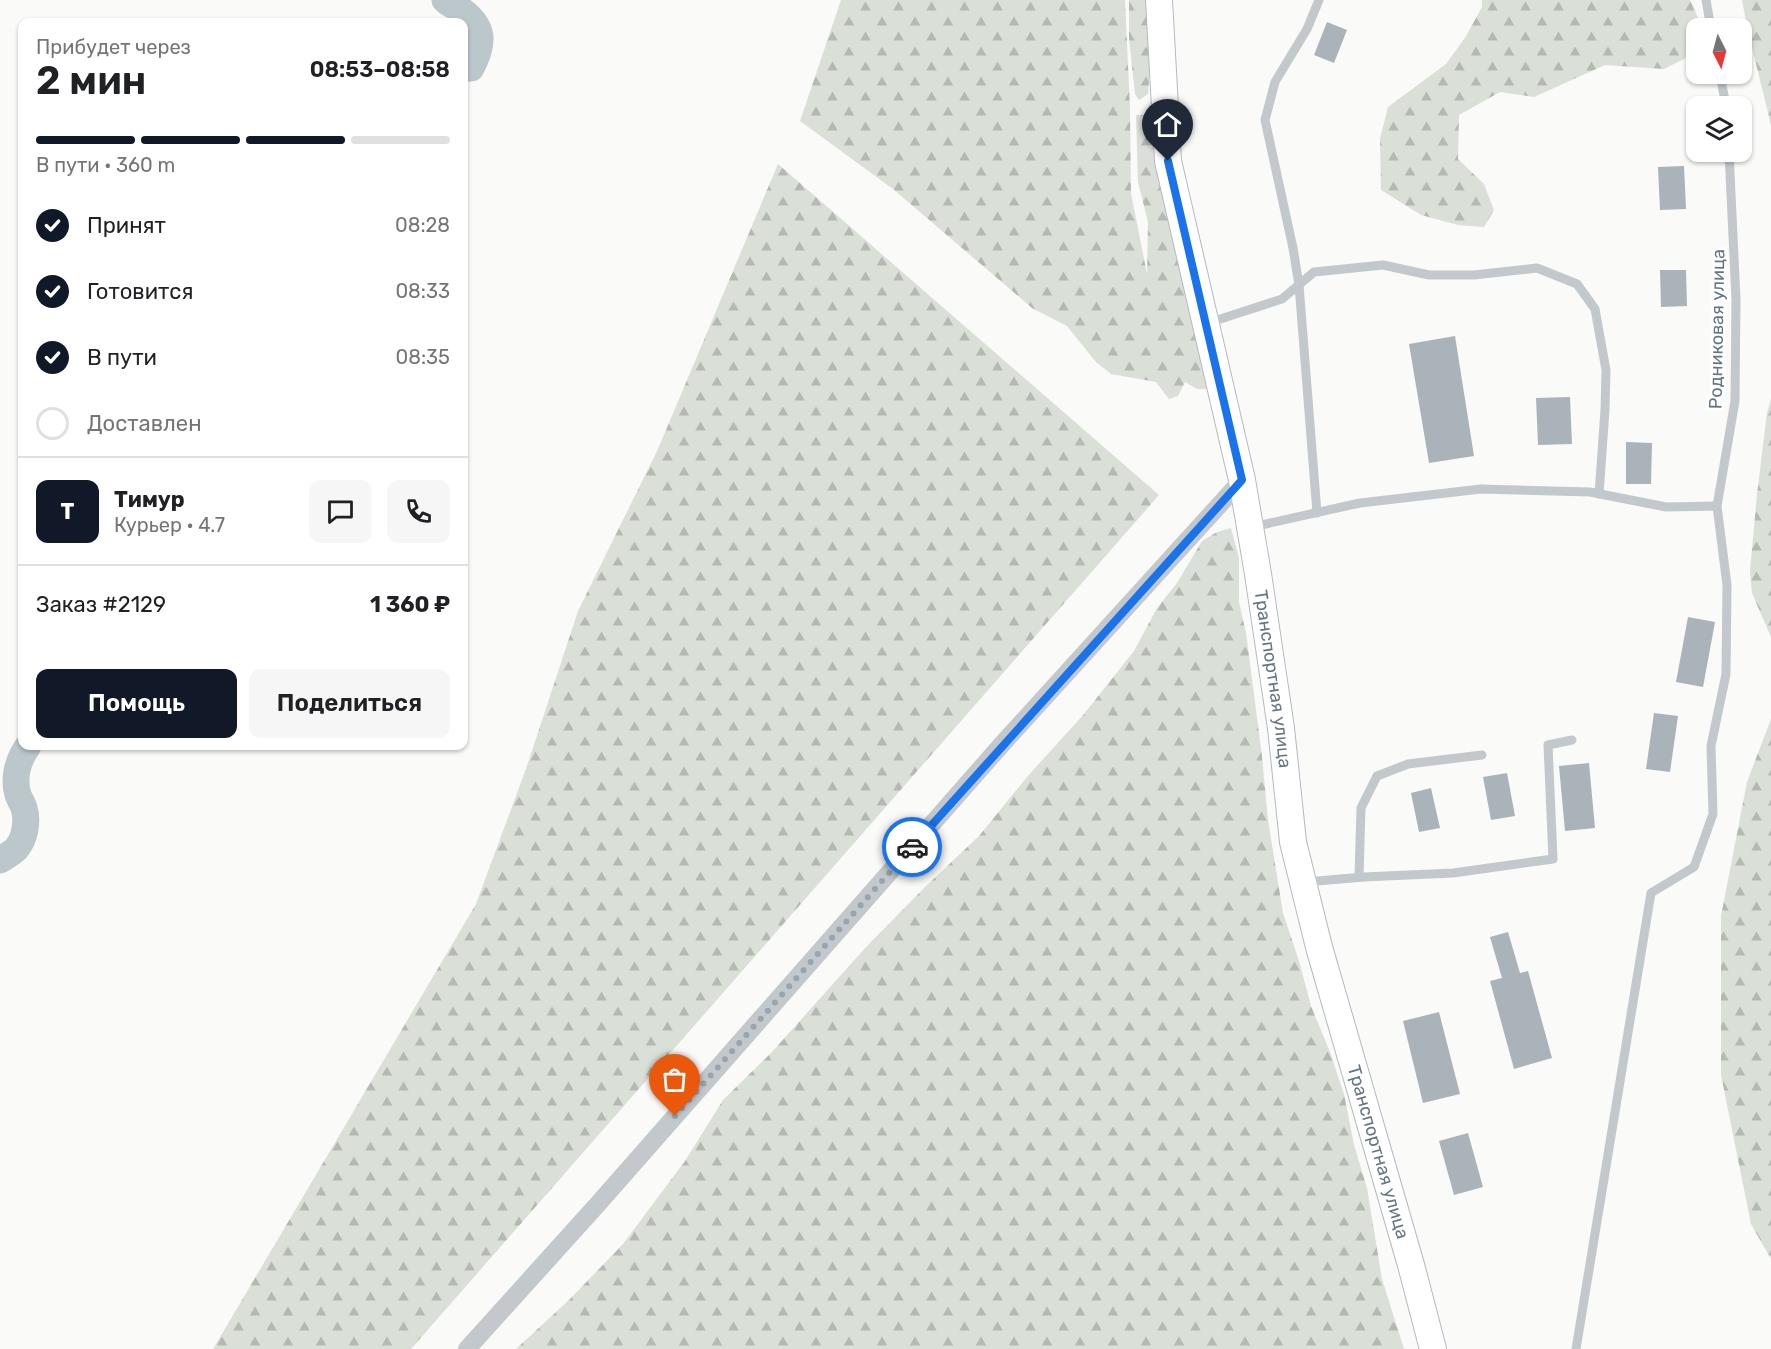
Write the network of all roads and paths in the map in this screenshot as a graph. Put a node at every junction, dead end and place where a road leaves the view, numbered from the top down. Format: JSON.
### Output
{"nodes":[{"id":1,"x":1159,"y":0,"type":"edge"},
{"id":2,"x":1319,"y":0,"type":"edge"},
{"id":3,"x":1706,"y":0,"type":"edge"},
{"id":4,"x":1709,"y":18,"type":"edge"},
{"id":5,"x":1729,"y":162,"type":"edge"},
{"id":6,"x":1299,"y":285,"type":"junction"},
{"id":7,"x":1206,"y":324,"type":"junction"},
{"id":8,"x":1242,"y":480,"type":"junction"},
{"id":9,"x":1599,"y":494,"type":"junction"},
{"id":10,"x":1717,"y":506,"type":"junction"},
{"id":11,"x":1317,"y":513,"type":"junction"},
{"id":12,"x":1250,"y":528,"type":"junction"},
{"id":13,"x":1572,"y":740,"type":"dead end"},
{"id":14,"x":1482,"y":755,"type":"dead end"},
{"id":15,"x":1359,"y":877,"type":"junction"},
{"id":16,"x":1303,"y":883,"type":"junction"},
{"id":17,"x":467,"y":1349,"type":"edge"},
{"id":18,"x":1433,"y":1349,"type":"edge"},
{"id":19,"x":1576,"y":1349,"type":"edge"}],
"edges":[{"from":1,"to":7,"type":"main road","name":"Транспортная улица"},
{"from":2,"to":6,"type":"lane"},
{"from":3,"to":4,"type":"lane"},
{"from":5,"to":10,"type":"lane","name":"Родниковая улица"},
{"from":6,"to":7,"type":"lane"},
{"from":6,"to":9,"type":"lane"},
{"from":6,"to":11,"type":"lane"},
{"from":7,"to":8,"type":"main road","name":"Транспортная улица"},
{"from":8,"to":12,"type":"main road","name":"Транспортная улица"},
{"from":8,"to":17,"type":"street"},
{"from":9,"to":10,"type":"lane"},
{"from":9,"to":11,"type":"lane"},
{"from":10,"to":19,"type":"lane","name":"Родниковая улица"},
{"from":11,"to":12,"type":"lane"},
{"from":12,"to":16,"type":"main road","name":"Транспортная улица"},
{"from":13,"to":15,"type":"lane"},
{"from":14,"to":15,"type":"lane"},
{"from":15,"to":16,"type":"lane"},
{"from":16,"to":18,"type":"main road","name":"Транспортная улица"}]}
